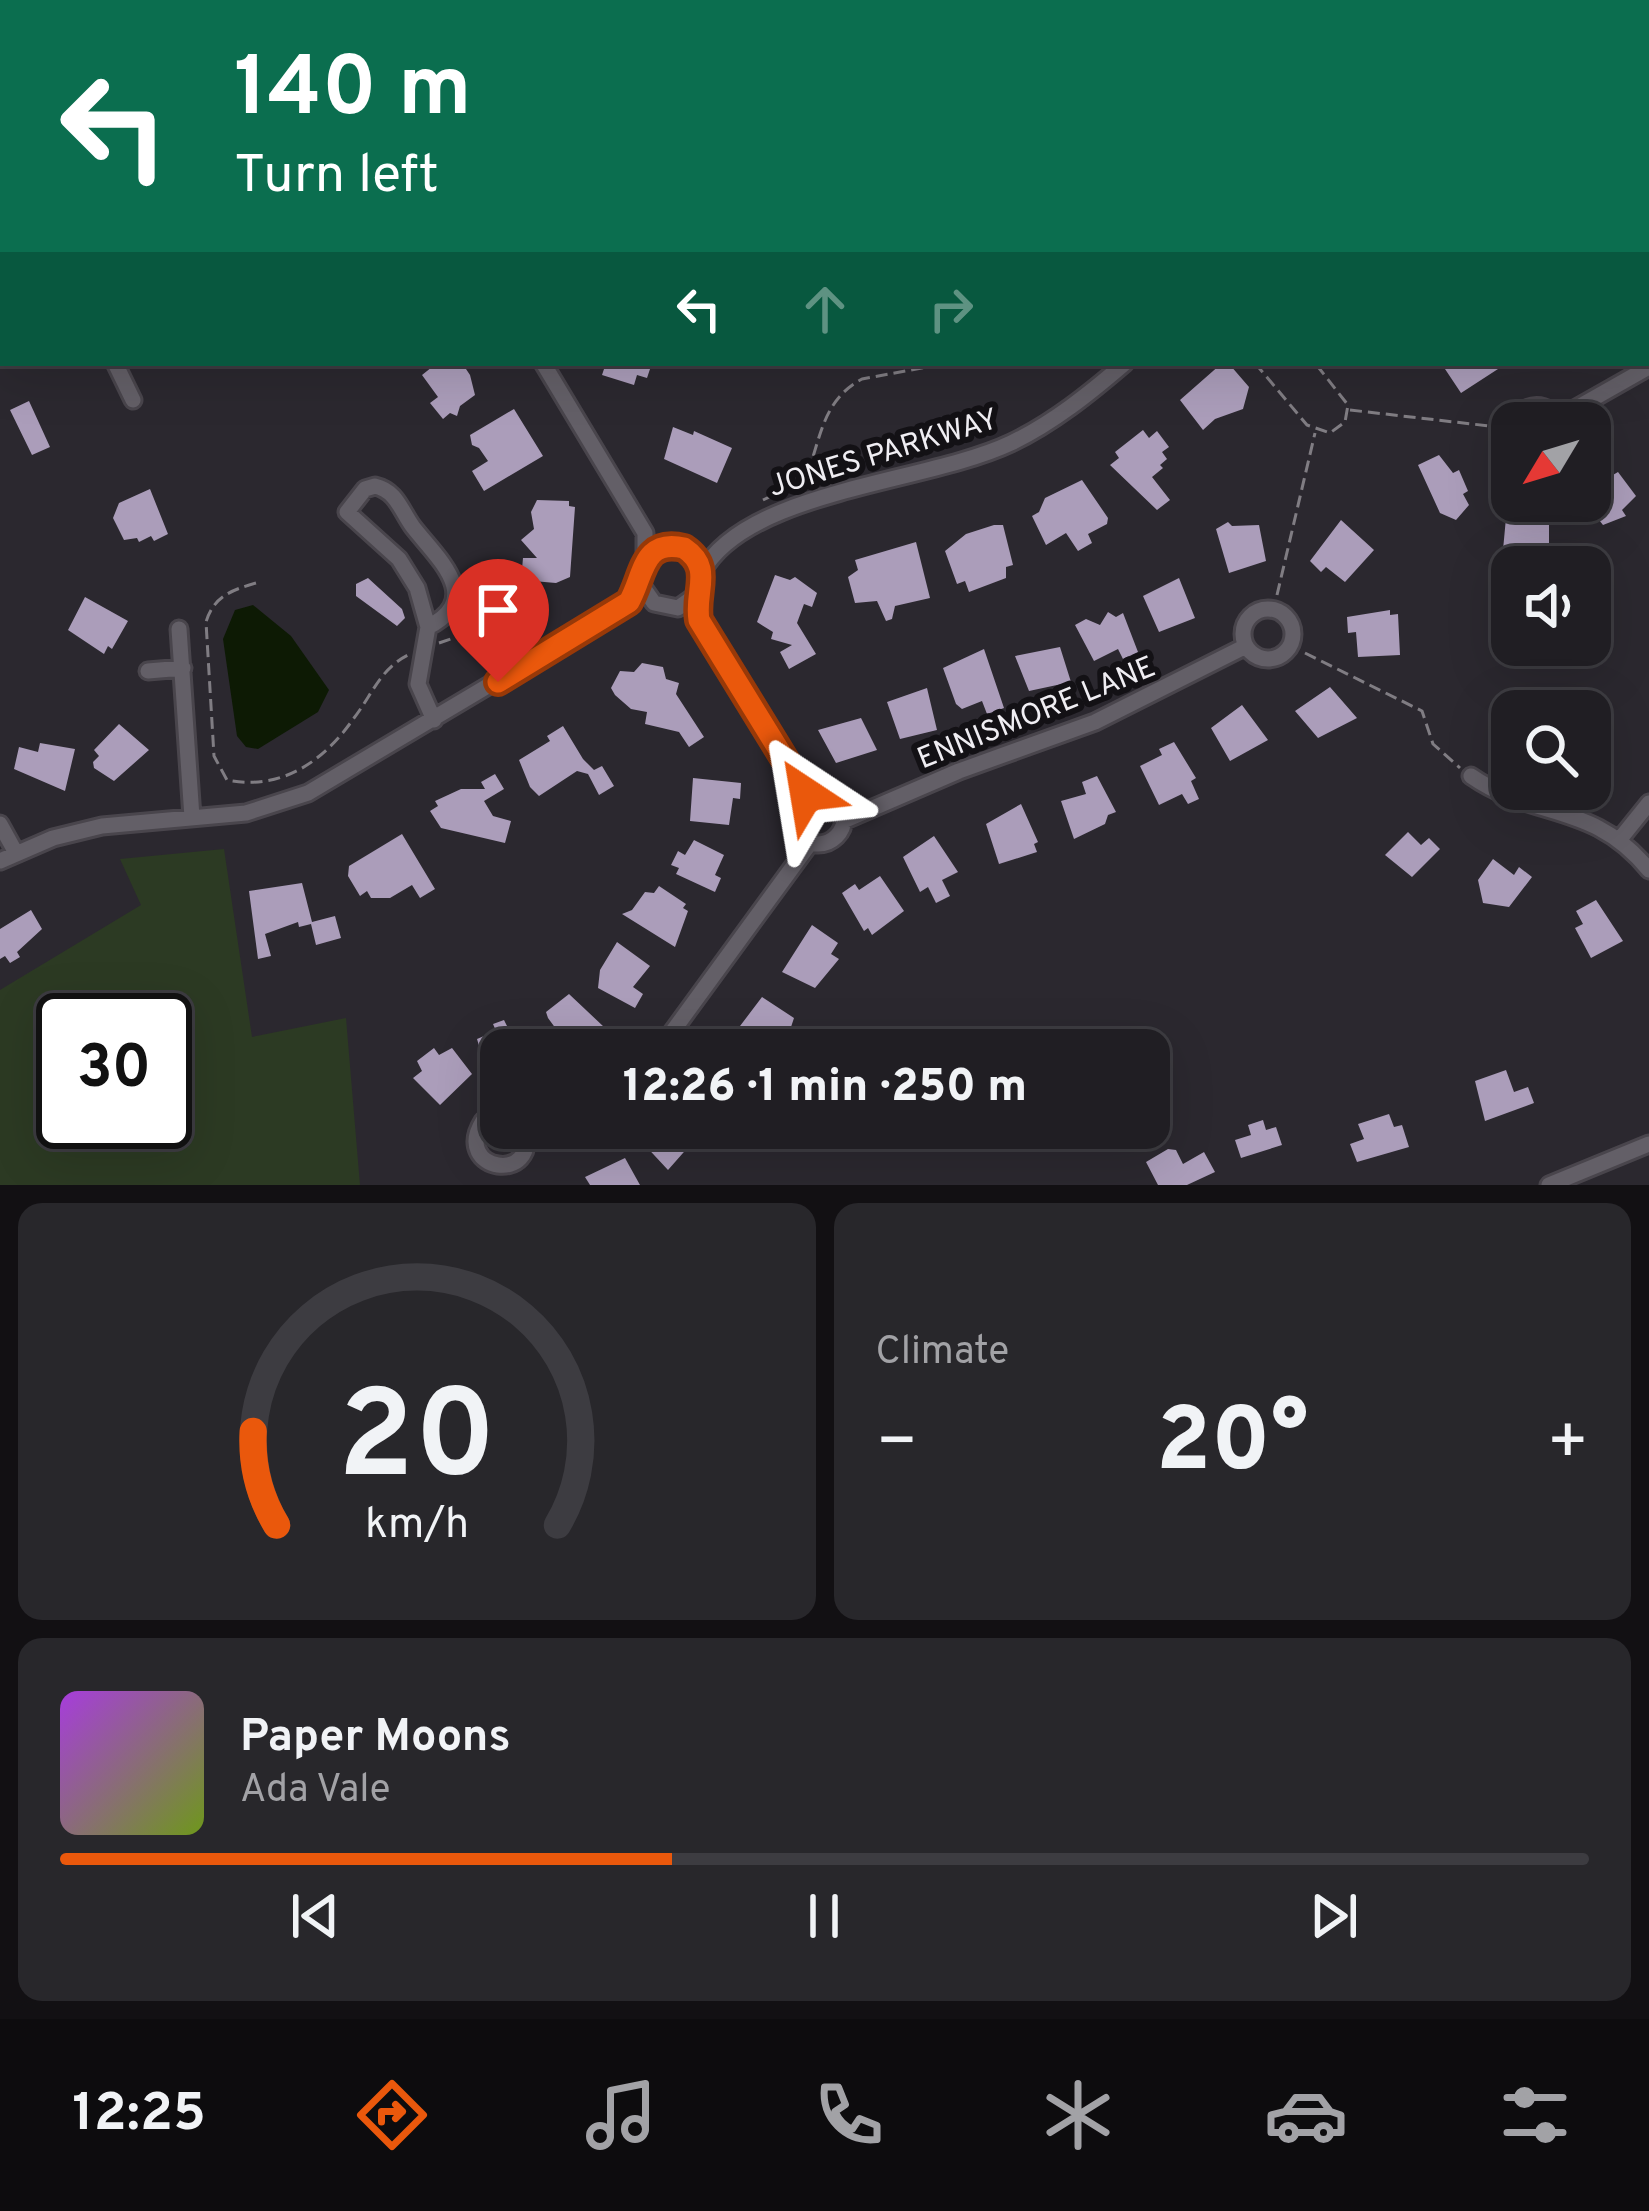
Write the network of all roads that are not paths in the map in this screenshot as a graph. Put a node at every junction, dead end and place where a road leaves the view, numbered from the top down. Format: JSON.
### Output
{"nodes":[{"id":1,"x":116,"y":366,"type":"edge"},
{"id":2,"x":545,"y":366,"type":"edge"},
{"id":3,"x":1121,"y":366,"type":"edge"},
{"id":4,"x":1649,"y":368,"type":"edge"},
{"id":5,"x":133,"y":400,"type":"dead end"},
{"id":6,"x":1592,"y":402,"type":"edge"},
{"id":7,"x":645,"y":533,"type":"junction"},
{"id":8,"x":667,"y":546,"type":"junction"},
{"id":9,"x":714,"y":550,"type":"junction"},
{"id":10,"x":692,"y":553,"type":"junction"},
{"id":11,"x":645,"y":559,"type":"junction"},
{"id":12,"x":702,"y":572,"type":"junction"},
{"id":13,"x":640,"y":583,"type":"junction"},
{"id":14,"x":695,"y":598,"type":"junction"},
{"id":15,"x":629,"y":602,"type":"junction"},
{"id":16,"x":654,"y":603,"type":"junction"},
{"id":17,"x":678,"y":608,"type":"junction"},
{"id":18,"x":699,"y":620,"type":"junction"},
{"id":19,"x":428,"y":627,"type":"junction"},
{"id":20,"x":179,"y":629,"type":"dead end"},
{"id":21,"x":1246,"y":646,"type":"dead end"},
{"id":22,"x":183,"y":668,"type":"junction"},
{"id":23,"x":148,"y":671,"type":"dead end"},
{"id":24,"x":434,"y":720,"type":"junction"},
{"id":25,"x":1471,"y":776,"type":"road end"},
{"id":26,"x":805,"y":795,"type":"junction"},
{"id":27,"x":1649,"y":802,"type":"edge"},
{"id":28,"x":192,"y":817,"type":"junction"},
{"id":29,"x":843,"y":821,"type":"junction"},
{"id":30,"x":0,"y":824,"type":"edge"},
{"id":31,"x":1620,"y":839,"type":"junction"},
{"id":32,"x":811,"y":842,"type":"junction"},
{"id":33,"x":8,"y":857,"type":"edge"},
{"id":34,"x":1649,"y":870,"type":"edge"},
{"id":35,"x":673,"y":1029,"type":"edge"},
{"id":36,"x":480,"y":1126,"type":"edge"},
{"id":37,"x":1649,"y":1144,"type":"edge"},
{"id":38,"x":526,"y":1149,"type":"edge"},
{"id":39,"x":1549,"y":1185,"type":"edge"}],
"edges":[{"from":1,"to":5,"type":"street"},
{"from":2,"to":7,"type":"street"},
{"from":3,"to":9,"type":"street","name":"JONES PARKWAY"},
{"from":4,"to":6,"type":"street"},
{"from":7,"to":8,"type":"street"},
{"from":7,"to":11,"type":"street"},
{"from":8,"to":10,"type":"street"},
{"from":8,"to":11,"type":"street"},
{"from":9,"to":10,"type":"street","name":"JONES PARKWAY"},
{"from":9,"to":12,"type":"street","name":"JONES PARKWAY"},
{"from":10,"to":12,"type":"street"},
{"from":11,"to":13,"type":"street"},
{"from":12,"to":14,"type":"street"},
{"from":13,"to":15,"type":"street"},
{"from":13,"to":16,"type":"street"},
{"from":14,"to":17,"type":"street"},
{"from":14,"to":18,"type":"street"},
{"from":15,"to":16,"type":"street"},
{"from":15,"to":24,"type":"street"},
{"from":16,"to":17,"type":"street"},
{"from":17,"to":18,"type":"street"},
{"from":18,"to":26,"type":"street"},
{"from":19,"to":19,"type":"street"},
{"from":19,"to":24,"type":"street"},
{"from":20,"to":22,"type":"street"},
{"from":21,"to":29,"type":"street","name":"ENNISMORE LANE"},
{"from":22,"to":23,"type":"street"},
{"from":22,"to":28,"type":"street"},
{"from":24,"to":28,"type":"street"},
{"from":25,"to":31,"type":"street"},
{"from":26,"to":29,"type":"street"},
{"from":26,"to":32,"type":"street"},
{"from":27,"to":31,"type":"street"},
{"from":28,"to":33,"type":"street"},
{"from":29,"to":32,"type":"street"},
{"from":30,"to":33,"type":"street"},
{"from":31,"to":34,"type":"street"},
{"from":32,"to":35,"type":"street"},
{"from":36,"to":38,"type":"street"},
{"from":37,"to":39,"type":"street"}]}
